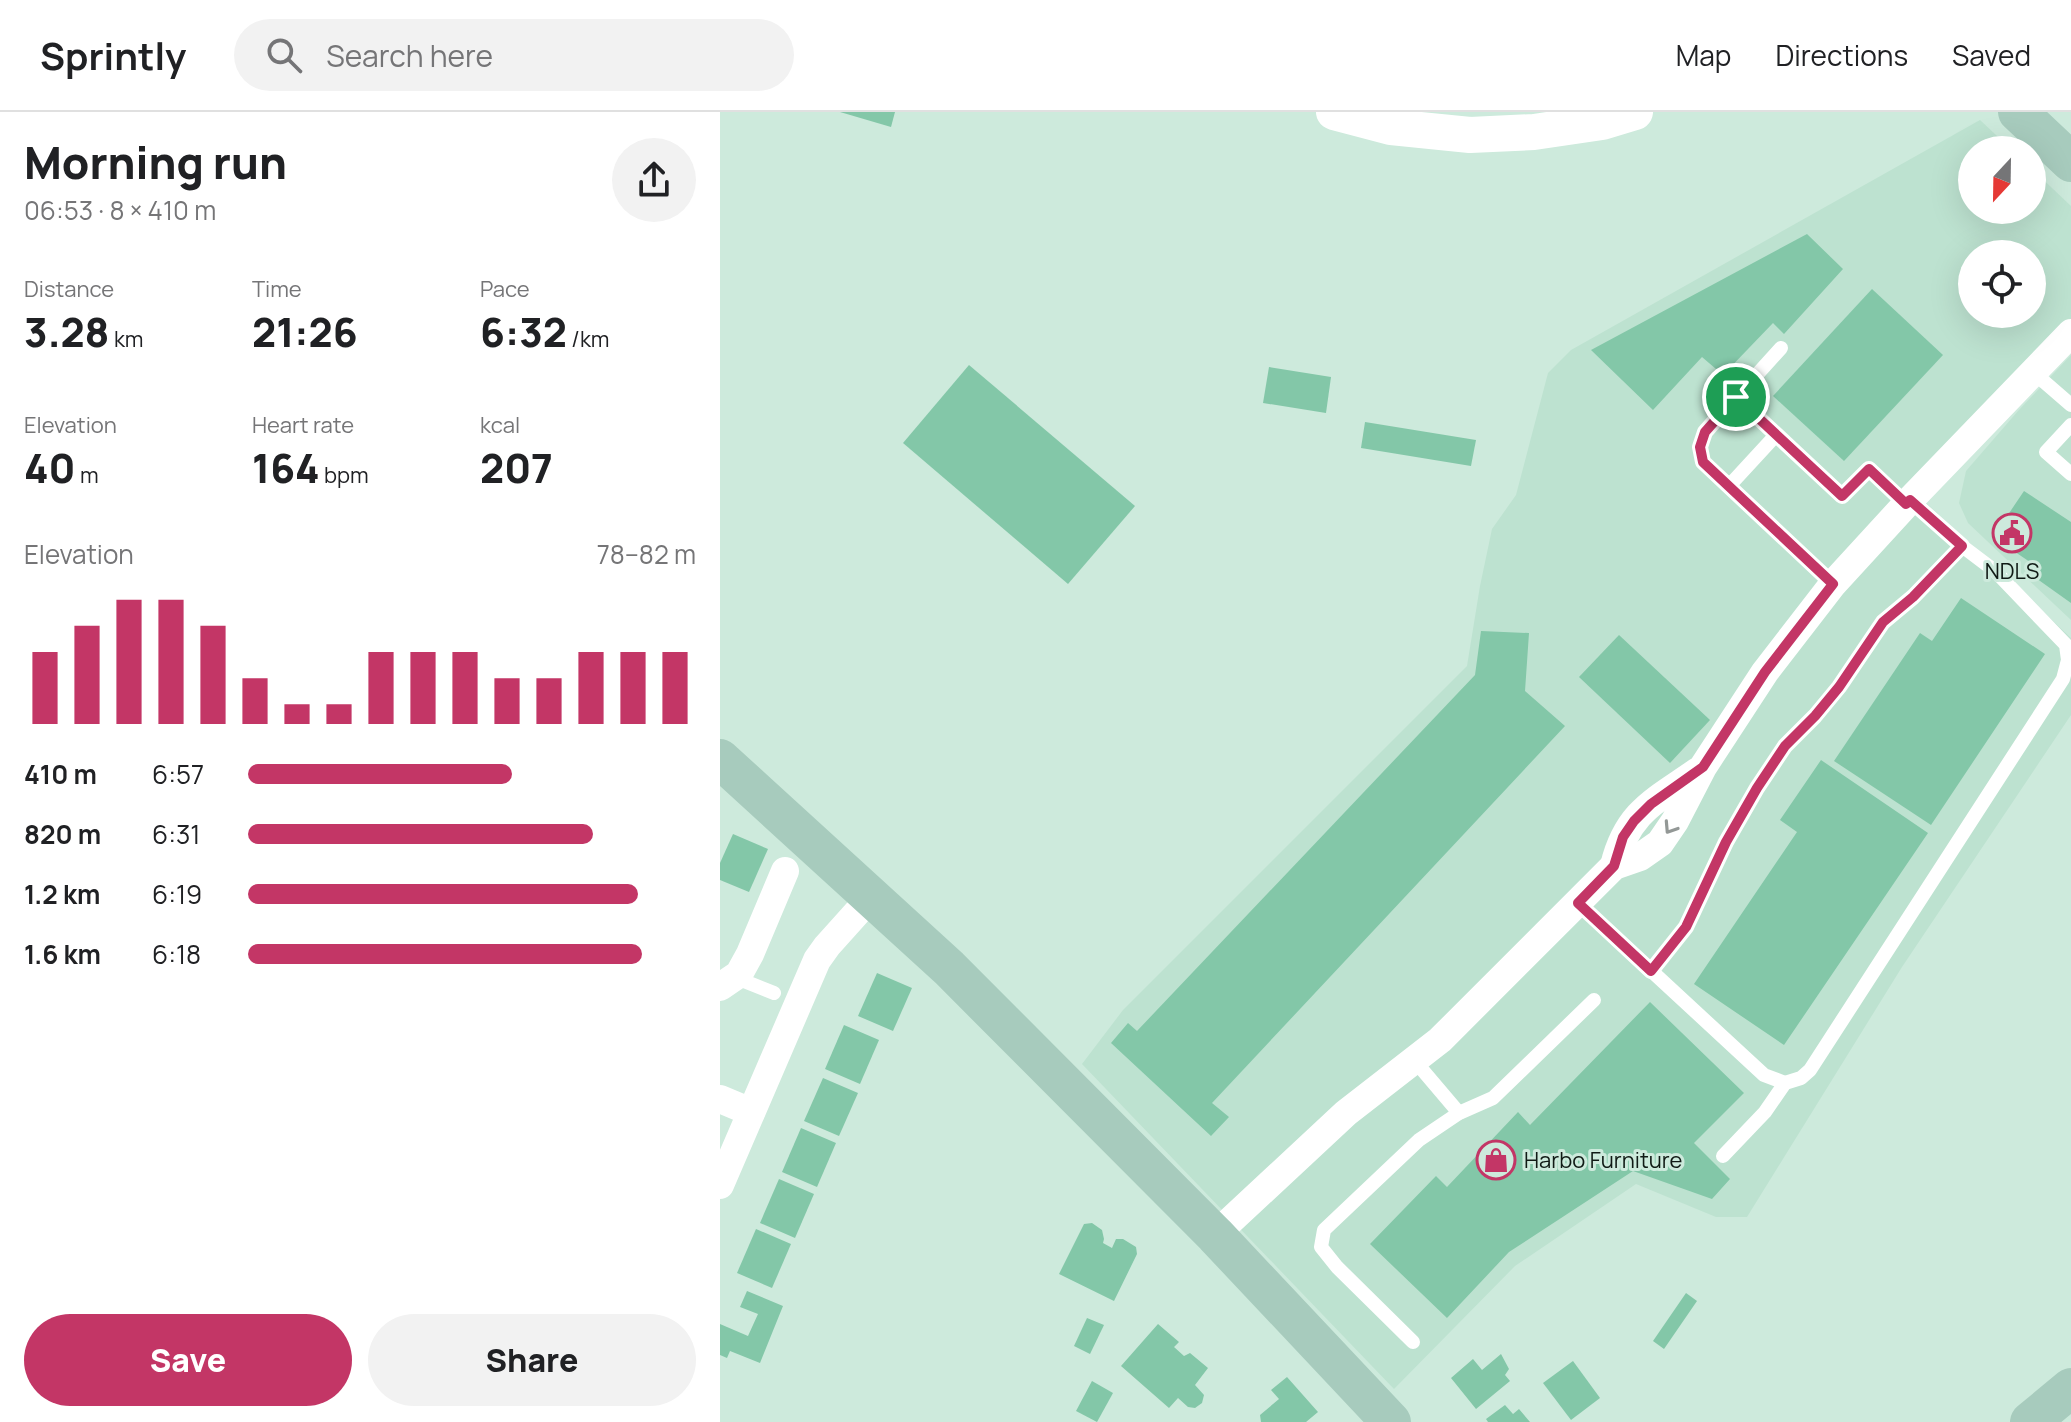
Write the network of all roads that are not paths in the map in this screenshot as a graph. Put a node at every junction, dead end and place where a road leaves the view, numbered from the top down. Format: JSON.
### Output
{"nodes":[{"id":1,"x":1334,"y":112,"type":"edge"},
{"id":2,"x":1635,"y":112,"type":"edge"},
{"id":3,"x":2018,"y":112,"type":"edge"},
{"id":4,"x":1470,"y":123,"type":"edge"},
{"id":5,"x":2071,"y":162,"type":"edge"},
{"id":6,"x":2071,"y":333,"type":"edge"},
{"id":7,"x":1781,"y":348,"type":"dead end"},
{"id":8,"x":2033,"y":372,"type":"junction"},
{"id":9,"x":1736,"y":397,"type":"junction"},
{"id":10,"x":2071,"y":405,"type":"edge"},
{"id":11,"x":2071,"y":425,"type":"edge"},
{"id":12,"x":1776,"y":435,"type":"junction"},
{"id":13,"x":2071,"y":474,"type":"edge"},
{"id":14,"x":1729,"y":486,"type":"junction"},
{"id":15,"x":1908,"y":502,"type":"junction"},
{"id":16,"x":1962,"y":546,"type":"junction"},
{"id":17,"x":1833,"y":584,"type":"junction"},
{"id":18,"x":720,"y":759,"type":"edge"},
{"id":19,"x":785,"y":871,"type":"dead end"},
{"id":20,"x":871,"y":897,"type":"junction"},
{"id":21,"x":1578,"y":903,"type":"junction"},
{"id":22,"x":1651,"y":971,"type":"junction"},
{"id":23,"x":727,"y":982,"type":"edge"},
{"id":24,"x":774,"y":993,"type":"dead end"},
{"id":25,"x":1594,"y":1000,"type":"dead end"},
{"id":26,"x":1414,"y":1060,"type":"junction"},
{"id":27,"x":1785,"y":1083,"type":"junction"},
{"id":28,"x":720,"y":1099,"type":"edge"},
{"id":29,"x":751,"y":1112,"type":"junction"},
{"id":30,"x":1459,"y":1113,"type":"junction"},
{"id":31,"x":1723,"y":1156,"type":"dead end"},
{"id":32,"x":720,"y":1185,"type":"edge"},
{"id":33,"x":1215,"y":1235,"type":"junction"},
{"id":34,"x":1413,"y":1342,"type":"dead end"},
{"id":35,"x":2071,"y":1388,"type":"edge"},
{"id":36,"x":1391,"y":1422,"type":"edge"},
{"id":37,"x":2030,"y":1422,"type":"edge"}],
"edges":[{"from":1,"to":4,"type":"street"},
{"from":2,"to":4,"type":"street"},
{"from":3,"to":5,"type":"main road"},
{"from":6,"to":8,"type":"street"},
{"from":7,"to":9,"type":"lane"},
{"from":8,"to":10,"type":"lane"},
{"from":8,"to":15,"type":"street"},
{"from":9,"to":12,"type":"lane"},
{"from":9,"to":14,"type":"lane"},
{"from":11,"to":13,"type":"lane"},
{"from":12,"to":14,"type":"lane"},
{"from":12,"to":15,"type":"lane"},
{"from":14,"to":17,"type":"lane"},
{"from":15,"to":16,"type":"lane"},
{"from":15,"to":17,"type":"street"},
{"from":16,"to":22,"type":"lane"},
{"from":16,"to":27,"type":"lane"},
{"from":17,"to":21,"type":"street"},
{"from":18,"to":20,"type":"main road"},
{"from":19,"to":23,"type":"street"},
{"from":20,"to":29,"type":"street"},
{"from":20,"to":33,"type":"main road"},
{"from":21,"to":22,"type":"lane"},
{"from":21,"to":26,"type":"street"},
{"from":22,"to":27,"type":"lane"},
{"from":23,"to":24,"type":"lane"},
{"from":25,"to":30,"type":"lane"},
{"from":26,"to":30,"type":"lane"},
{"from":26,"to":33,"type":"street"},
{"from":27,"to":31,"type":"lane"},
{"from":28,"to":29,"type":"street"},
{"from":29,"to":32,"type":"street"},
{"from":30,"to":34,"type":"lane"},
{"from":33,"to":36,"type":"main road"},
{"from":35,"to":37,"type":"main road"}]}
